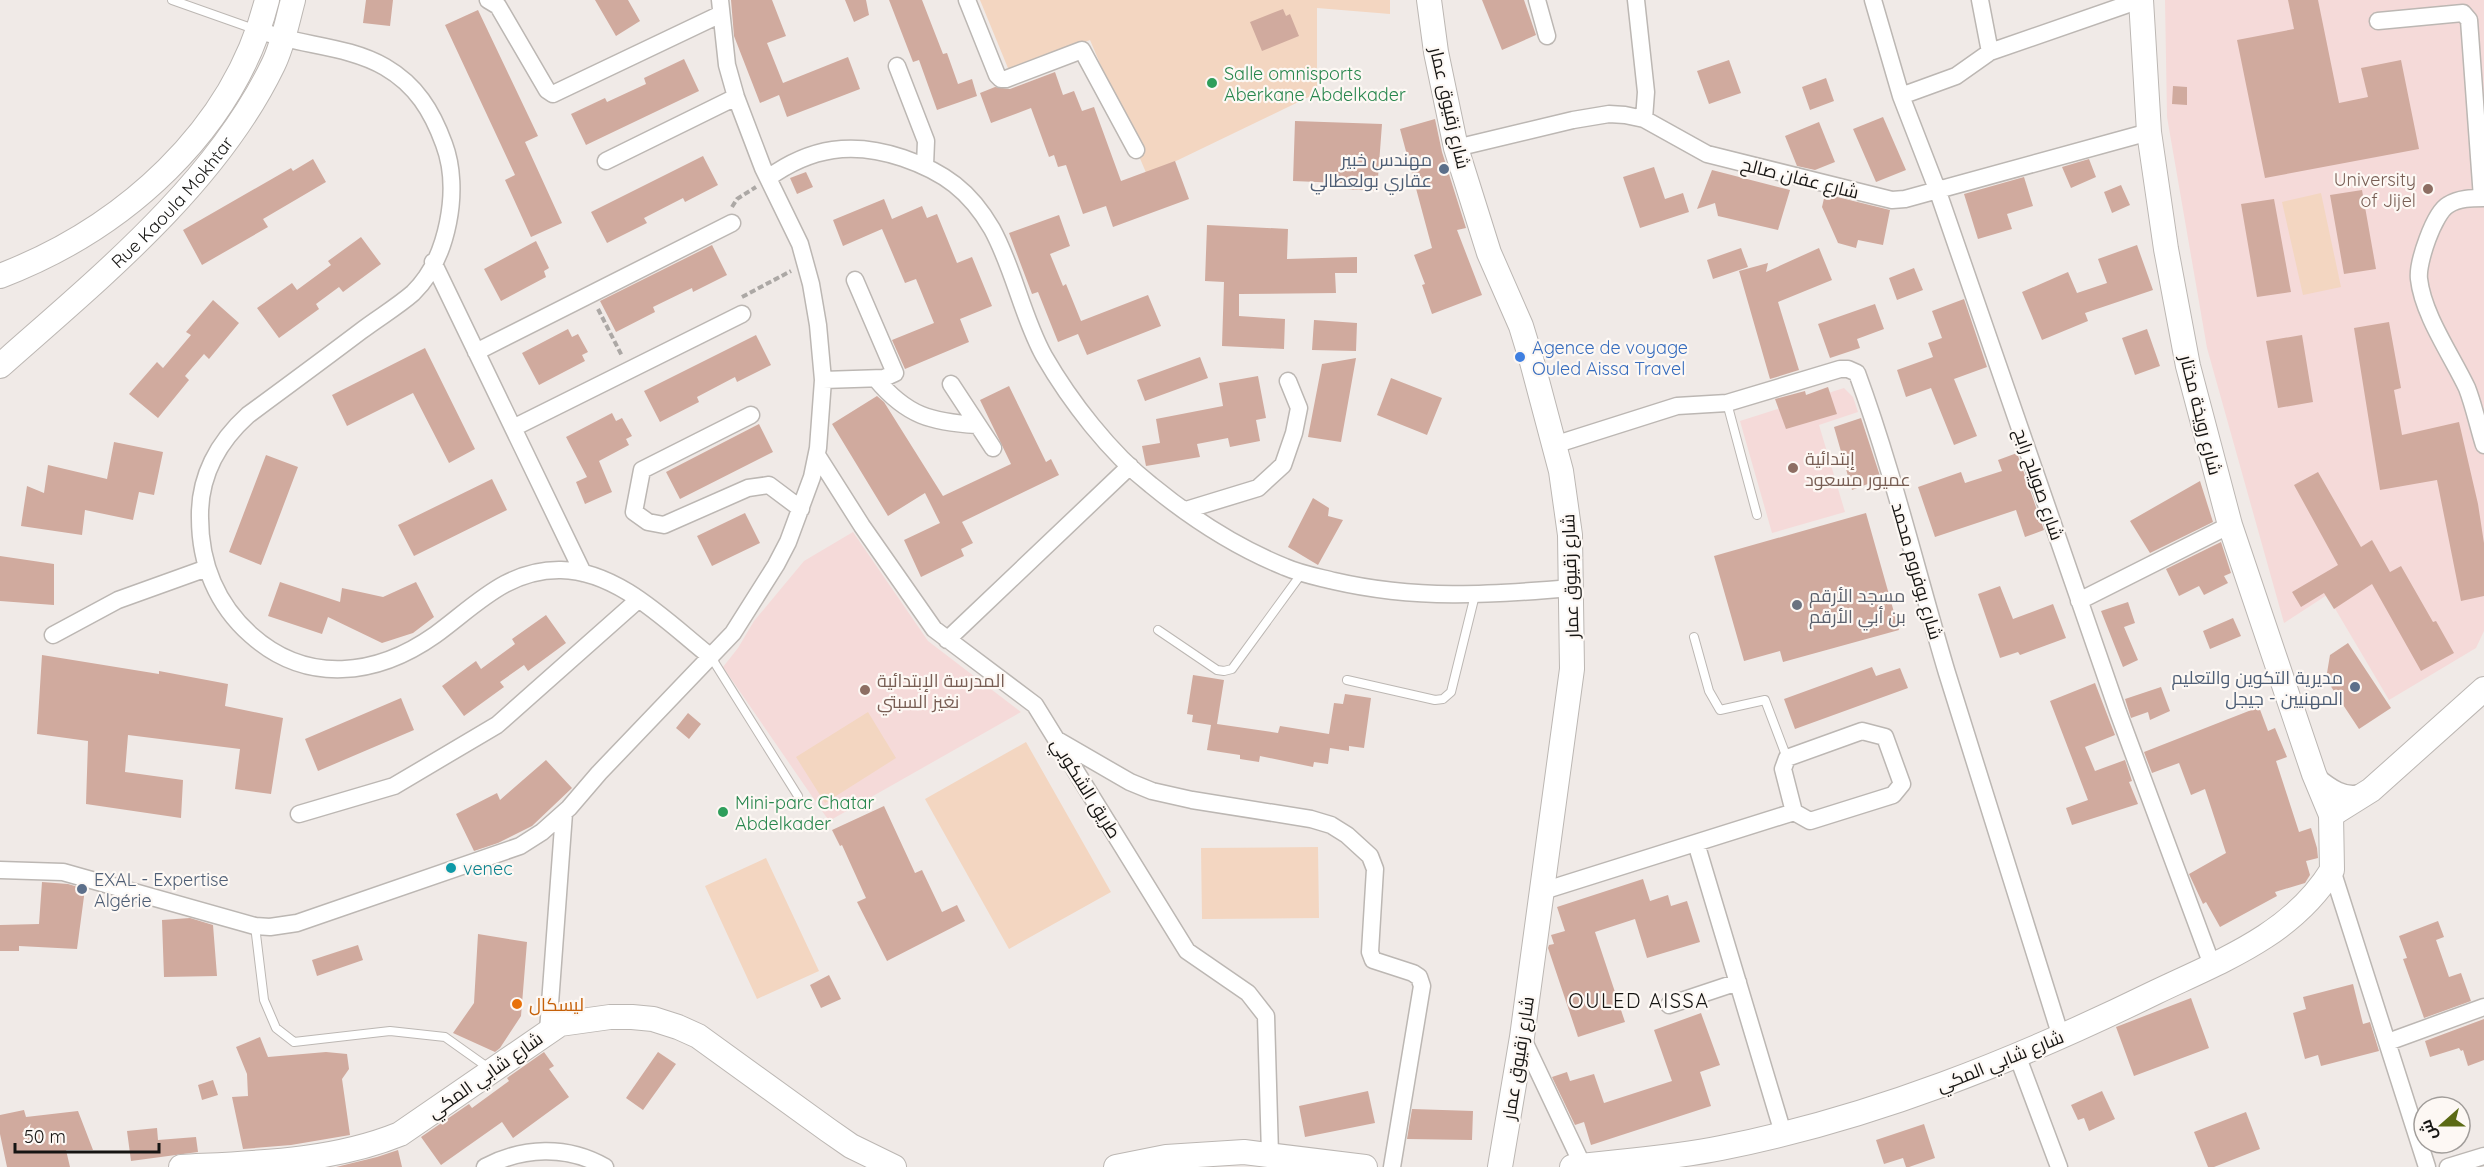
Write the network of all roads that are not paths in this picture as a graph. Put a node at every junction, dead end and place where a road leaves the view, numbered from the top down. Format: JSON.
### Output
{"nodes":[{"id":1,"x":172,"y":0,"type":"edge"},
{"id":2,"x":267,"y":0,"type":"edge"},
{"id":3,"x":293,"y":0,"type":"edge"},
{"id":4,"x":488,"y":0,"type":"edge"},
{"id":5,"x":967,"y":0,"type":"edge"},
{"id":6,"x":1429,"y":0,"type":"edge"},
{"id":7,"x":1537,"y":0,"type":"edge"},
{"id":8,"x":1636,"y":0,"type":"edge"},
{"id":9,"x":1873,"y":0,"type":"edge"},
{"id":10,"x":1980,"y":0,"type":"edge"},
{"id":11,"x":2140,"y":0,"type":"edge"},
{"id":12,"x":720,"y":7,"type":"edge"},
{"id":13,"x":2378,"y":21,"type":"dead end"},
{"id":14,"x":258,"y":30,"type":"junction"},
{"id":15,"x":1547,"y":36,"type":"dead end"},
{"id":16,"x":282,"y":39,"type":"junction"},
{"id":17,"x":1990,"y":51,"type":"junction"},
{"id":18,"x":897,"y":66,"type":"dead end"},
{"id":19,"x":1901,"y":96,"type":"junction"},
{"id":20,"x":736,"y":97,"type":"junction"},
{"id":21,"x":1644,"y":119,"type":"junction"},
{"id":22,"x":2149,"y":132,"type":"junction"},
{"id":23,"x":1456,"y":148,"type":"junction"},
{"id":24,"x":1136,"y":150,"type":"dead end"},
{"id":25,"x":606,"y":161,"type":"dead end"},
{"id":26,"x":925,"y":166,"type":"junction"},
{"id":27,"x":768,"y":178,"type":"junction"},
{"id":28,"x":1937,"y":189,"type":"junction"},
{"id":29,"x":2483,"y":198,"type":"edge"},
{"id":30,"x":732,"y":222,"type":"road end"},
{"id":31,"x":433,"y":262,"type":"junction"},
{"id":32,"x":0,"y":276,"type":"edge"},
{"id":33,"x":855,"y":280,"type":"dead end"},
{"id":34,"x":742,"y":314,"type":"road end"},
{"id":35,"x":476,"y":352,"type":"junction"},
{"id":36,"x":0,"y":366,"type":"edge"},
{"id":37,"x":876,"y":379,"type":"junction"},
{"id":38,"x":823,"y":380,"type":"junction"},
{"id":39,"x":1288,"y":381,"type":"dead end"},
{"id":40,"x":951,"y":384,"type":"dead end"},
{"id":41,"x":1727,"y":403,"type":"junction"},
{"id":42,"x":751,"y":416,"type":"dead end"},
{"id":43,"x":977,"y":425,"type":"junction"},
{"id":44,"x":513,"y":428,"type":"junction"},
{"id":45,"x":1554,"y":445,"type":"junction"},
{"id":46,"x":2484,"y":445,"type":"edge"},
{"id":47,"x":993,"y":448,"type":"dead end"},
{"id":48,"x":817,"y":455,"type":"junction"},
{"id":49,"x":1130,"y":466,"type":"junction"},
{"id":50,"x":801,"y":509,"type":"junction"},
{"id":51,"x":1186,"y":510,"type":"junction"},
{"id":52,"x":1757,"y":515,"type":"dead end"},
{"id":53,"x":2230,"y":525,"type":"junction"},
{"id":54,"x":207,"y":568,"type":"junction"},
{"id":55,"x":583,"y":573,"type":"junction"},
{"id":56,"x":1302,"y":573,"type":"junction"},
{"id":57,"x":1572,"y":588,"type":"junction"},
{"id":58,"x":1475,"y":595,"type":"junction"},
{"id":59,"x":638,"y":600,"type":"junction"},
{"id":60,"x":2079,"y":601,"type":"junction"},
{"id":61,"x":1158,"y":630,"type":"dead end"},
{"id":62,"x":53,"y":635,"type":"dead end"},
{"id":63,"x":1694,"y":638,"type":"dead end"},
{"id":64,"x":947,"y":640,"type":"junction"},
{"id":65,"x":711,"y":657,"type":"junction"},
{"id":66,"x":1347,"y":680,"type":"dead end"},
{"id":67,"x":2484,"y":689,"type":"edge"},
{"id":68,"x":1056,"y":739,"type":"junction"},
{"id":69,"x":1787,"y":758,"type":"junction"},
{"id":70,"x":2314,"y":774,"type":"junction"},
{"id":71,"x":2371,"y":790,"type":"junction"},
{"id":72,"x":798,"y":796,"type":"dead end"},
{"id":73,"x":1794,"y":812,"type":"junction"},
{"id":74,"x":564,"y":813,"type":"junction"},
{"id":75,"x":299,"y":814,"type":"dead end"},
{"id":76,"x":2331,"y":815,"type":"junction"},
{"id":77,"x":1696,"y":843,"type":"junction"},
{"id":78,"x":0,"y":870,"type":"edge"},
{"id":79,"x":2332,"y":870,"type":"junction"},
{"id":80,"x":1543,"y":891,"type":"junction"},
{"id":81,"x":255,"y":926,"type":"junction"},
{"id":82,"x":2212,"y":965,"type":"junction"},
{"id":83,"x":1738,"y":982,"type":"junction"},
{"id":84,"x":1669,"y":1005,"type":"dead end"},
{"id":85,"x":2484,"y":1007,"type":"edge"},
{"id":86,"x":548,"y":1030,"type":"junction"},
{"id":87,"x":2061,"y":1036,"type":"junction"},
{"id":88,"x":1522,"y":1037,"type":"junction"},
{"id":89,"x":2388,"y":1042,"type":"junction"},
{"id":90,"x":2017,"y":1055,"type":"junction"},
{"id":91,"x":494,"y":1072,"type":"junction"},
{"id":92,"x":1783,"y":1133,"type":"junction"},
{"id":93,"x":1270,"y":1154,"type":"junction"},
{"id":94,"x":2484,"y":1156,"type":"edge"},
{"id":95,"x":1225,"y":1160,"type":"edge"},
{"id":96,"x":1646,"y":1163,"type":"edge"},
{"id":97,"x":1357,"y":1166,"type":"edge"},
{"id":98,"x":1578,"y":1166,"type":"edge"},
{"id":99,"x":181,"y":1167,"type":"edge"},
{"id":100,"x":485,"y":1167,"type":"edge"},
{"id":101,"x":605,"y":1167,"type":"edge"},
{"id":102,"x":894,"y":1167,"type":"edge"},
{"id":103,"x":1116,"y":1167,"type":"edge"},
{"id":104,"x":1392,"y":1167,"type":"edge"},
{"id":105,"x":1500,"y":1167,"type":"edge"},
{"id":106,"x":2059,"y":1167,"type":"edge"},
{"id":107,"x":2427,"y":1167,"type":"edge"},
{"id":108,"x":2448,"y":1167,"type":"edge"}],
"edges":[{"from":1,"to":14,"type":"lane"},
{"from":2,"to":14,"type":"main road","name":"Rue Kaoula Mokhtar"},
{"from":3,"to":16,"type":"main road","name":"Rue Kaoula Mokhtar"},
{"from":4,"to":12,"type":"street"},
{"from":5,"to":24,"type":"street"},
{"from":6,"to":23,"type":"main road","name":"شارع زقيوق عمار"},
{"from":7,"to":15,"type":"street"},
{"from":8,"to":21,"type":"street"},
{"from":9,"to":19,"type":"street","name":"شارع صويلح رابح"},
{"from":10,"to":17,"type":"street"},
{"from":11,"to":17,"type":"street"},
{"from":11,"to":22,"type":"main road","name":"شارع رويخة مختار"},
{"from":12,"to":20,"type":"street"},
{"from":13,"to":29,"type":"street"},
{"from":14,"to":16,"type":"street"},
{"from":14,"to":32,"type":"main road","name":"Rue Kaoula Mokhtar"},
{"from":16,"to":31,"type":"street"},
{"from":16,"to":36,"type":"main road","name":"Rue Kaoula Mokhtar"},
{"from":17,"to":19,"type":"street"},
{"from":18,"to":26,"type":"street"},
{"from":19,"to":28,"type":"street","name":"شارع صويلح رابح"},
{"from":20,"to":25,"type":"street"},
{"from":20,"to":27,"type":"street"},
{"from":21,"to":23,"type":"street","name":"شارع عفان صالح"},
{"from":21,"to":28,"type":"street","name":"شارع عفان صالح"},
{"from":22,"to":28,"type":"street","name":"شارع عفان صالح"},
{"from":22,"to":53,"type":"main road","name":"شارع رويخة مختار"},
{"from":23,"to":45,"type":"main road","name":"شارع زقيوق عمار"},
{"from":26,"to":27,"type":"street"},
{"from":26,"to":49,"type":"street"},
{"from":27,"to":38,"type":"street"},
{"from":28,"to":60,"type":"street","name":"شارع صويلح رابح"},
{"from":29,"to":46,"type":"street"},
{"from":30,"to":35,"type":"street"},
{"from":31,"to":35,"type":"street"},
{"from":31,"to":54,"type":"street"},
{"from":33,"to":37,"type":"street"},
{"from":34,"to":44,"type":"street"},
{"from":35,"to":44,"type":"street"},
{"from":37,"to":38,"type":"street"},
{"from":37,"to":43,"type":"street"},
{"from":38,"to":48,"type":"street"},
{"from":39,"to":51,"type":"street"},
{"from":40,"to":43,"type":"street"},
{"from":41,"to":45,"type":"street","name":"شارع بوفروم محمد"},
{"from":41,"to":52,"type":"lane"},
{"from":41,"to":87,"type":"street","name":"شارع بوفروم محمد"},
{"from":42,"to":50,"type":"street"},
{"from":43,"to":47,"type":"street"},
{"from":44,"to":55,"type":"street"},
{"from":45,"to":57,"type":"main road","name":"شارع زقيوق عمار"},
{"from":48,"to":50,"type":"street"},
{"from":48,"to":64,"type":"street","name":"طريق الشكوبي"},
{"from":49,"to":51,"type":"street"},
{"from":49,"to":64,"type":"street"},
{"from":50,"to":65,"type":"street"},
{"from":51,"to":56,"type":"street"},
{"from":53,"to":60,"type":"street"},
{"from":53,"to":70,"type":"main road","name":"شارع رويخة مختار"},
{"from":54,"to":55,"type":"street"},
{"from":54,"to":62,"type":"street"},
{"from":55,"to":59,"type":"street"},
{"from":56,"to":58,"type":"street"},
{"from":56,"to":61,"type":"lane"},
{"from":57,"to":58,"type":"street"},
{"from":57,"to":80,"type":"main road","name":"شارع زقيوق عمار"},
{"from":58,"to":66,"type":"lane"},
{"from":59,"to":65,"type":"street"},
{"from":59,"to":75,"type":"street"},
{"from":60,"to":82,"type":"street","name":"شارع صويلح رابح"},
{"from":63,"to":69,"type":"lane"},
{"from":64,"to":68,"type":"street","name":"طريق الشكوبي"},
{"from":65,"to":72,"type":"lane"},
{"from":65,"to":74,"type":"street"},
{"from":67,"to":71,"type":"main road"},
{"from":68,"to":93,"type":"street","name":"طريق الشكوبي"},
{"from":68,"to":104,"type":"street"},
{"from":69,"to":73,"type":"street"},
{"from":69,"to":73,"type":"street"},
{"from":70,"to":71,"type":"street"},
{"from":70,"to":76,"type":"main road","name":"شارع رويخة مختار"},
{"from":71,"to":76,"type":"main road"},
{"from":73,"to":77,"type":"street"},
{"from":74,"to":81,"type":"street"},
{"from":74,"to":86,"type":"street"},
{"from":76,"to":79,"type":"main road"},
{"from":77,"to":80,"type":"street"},
{"from":77,"to":83,"type":"street"},
{"from":78,"to":81,"type":"street"},
{"from":79,"to":82,"type":"main road","name":"شارع شابي المكي"},
{"from":79,"to":89,"type":"street"},
{"from":80,"to":88,"type":"main road","name":"شارع زقيوق عمار"},
{"from":81,"to":91,"type":"lane"},
{"from":82,"to":87,"type":"main road","name":"شارع شابي المكي"},
{"from":83,"to":84,"type":"street"},
{"from":83,"to":92,"type":"street"},
{"from":85,"to":89,"type":"street"},
{"from":86,"to":91,"type":"main road","name":"شارع شابي المكي"},
{"from":86,"to":102,"type":"main road","name":"شارع شابي المكي"},
{"from":87,"to":90,"type":"main road","name":"شارع شابي المكي"},
{"from":88,"to":98,"type":"street"},
{"from":88,"to":105,"type":"main road","name":"شارع زقيوق عمار"},
{"from":89,"to":107,"type":"street"},
{"from":90,"to":92,"type":"main road","name":"شارع شابي المكي"},
{"from":90,"to":106,"type":"street"},
{"from":91,"to":99,"type":"main road","name":"شارع شابي المكي"},
{"from":92,"to":96,"type":"main road","name":"شارع شابي المكي"},
{"from":93,"to":95,"type":"main road"},
{"from":93,"to":97,"type":"main road"},
{"from":94,"to":108,"type":"street"},
{"from":95,"to":103,"type":"main road"},
{"from":96,"to":98,"type":"main road","name":"شارع شابي المكي"},
{"from":100,"to":101,"type":"street"}]}
